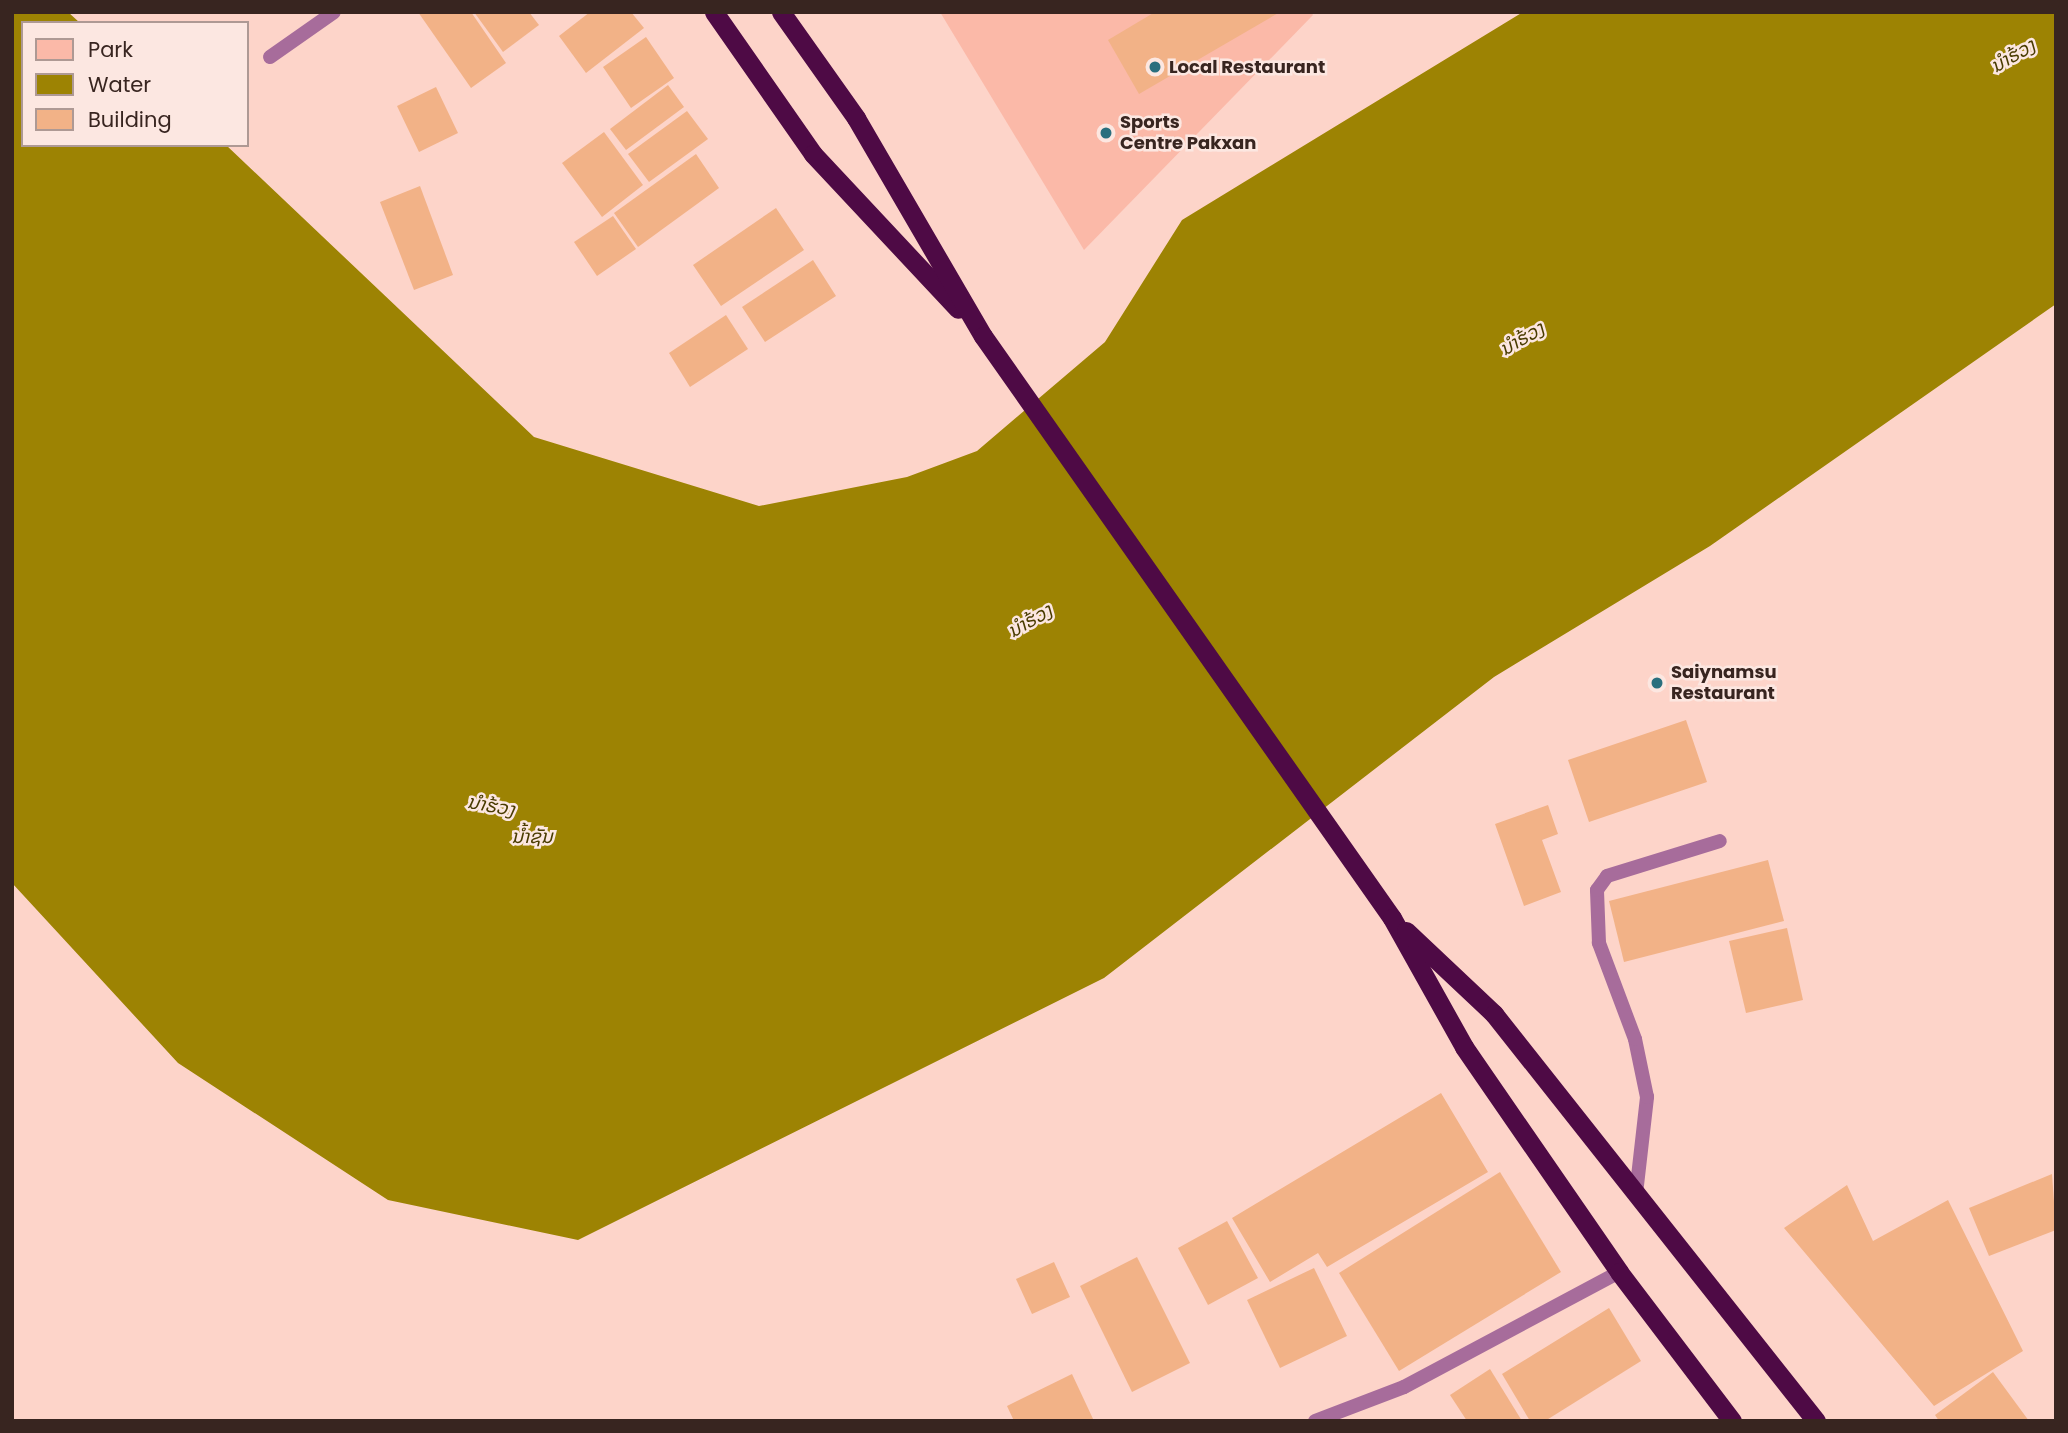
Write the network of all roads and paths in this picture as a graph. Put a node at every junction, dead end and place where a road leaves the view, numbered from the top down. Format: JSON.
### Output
{"nodes":[{"id":1,"x":334,"y":12,"type":"edge"},
{"id":2,"x":715,"y":12,"type":"edge"},
{"id":3,"x":781,"y":12,"type":"edge"},
{"id":4,"x":270,"y":57,"type":"dead end"},
{"id":5,"x":982,"y":335,"type":"junction"},
{"id":6,"x":1720,"y":841,"type":"dead end"},
{"id":7,"x":1392,"y":918,"type":"junction"},
{"id":8,"x":1636,"y":1194,"type":"junction"},
{"id":9,"x":1619,"y":1272,"type":"junction"},
{"id":10,"x":1315,"y":1421,"type":"edge"},
{"id":11,"x":1732,"y":1421,"type":"edge"},
{"id":12,"x":1816,"y":1421,"type":"edge"}],
"edges":[{"from":1,"to":4,"type":"lane"},
{"from":2,"to":5,"type":"highway"},
{"from":3,"to":5,"type":"highway"},
{"from":5,"to":7,"type":"highway"},
{"from":6,"to":8,"type":"lane"},
{"from":7,"to":8,"type":"highway"},
{"from":7,"to":9,"type":"highway"},
{"from":8,"to":12,"type":"highway"},
{"from":9,"to":10,"type":"lane"},
{"from":9,"to":11,"type":"highway"}]}
